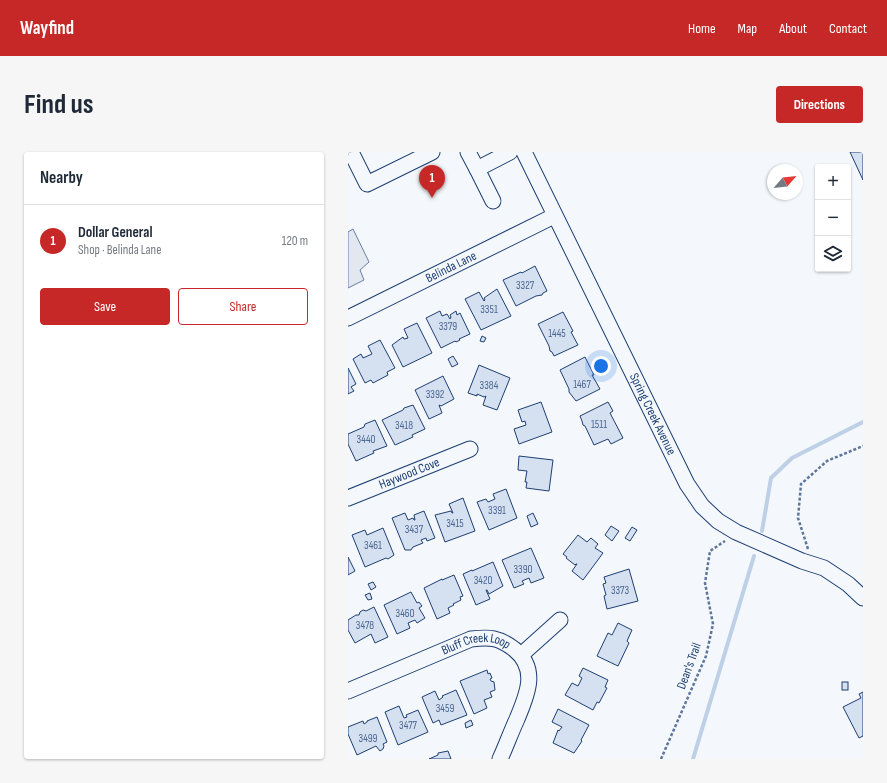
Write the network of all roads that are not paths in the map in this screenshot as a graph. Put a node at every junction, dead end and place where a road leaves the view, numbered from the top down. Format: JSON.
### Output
{"nodes":[{"id":1,"x":351,"y":152,"type":"edge"},
{"id":2,"x":432,"y":152,"type":"edge"},
{"id":3,"x":468,"y":152,"type":"edge"},
{"id":4,"x":510,"y":152,"type":"edge"},
{"id":5,"x":524,"y":152,"type":"edge"},
{"id":6,"x":477,"y":169,"type":"junction"},
{"id":7,"x":493,"y":201,"type":"dead end"},
{"id":8,"x":554,"y":216,"type":"junction"},
{"id":9,"x":348,"y":318,"type":"edge"},
{"id":10,"x":470,"y":449,"type":"dead end"},
{"id":11,"x":348,"y":498,"type":"edge"},
{"id":12,"x":863,"y":598,"type":"edge"},
{"id":13,"x":560,"y":620,"type":"dead end"},
{"id":14,"x":521,"y":655,"type":"junction"},
{"id":15,"x":348,"y":691,"type":"edge"},
{"id":16,"x":500,"y":759,"type":"edge"}],
"edges":[{"from":1,"to":2,"type":"street"},
{"from":3,"to":6,"type":"street"},
{"from":4,"to":6,"type":"street"},
{"from":5,"to":8,"type":"street","name":"Spring Creek Avenue"},
{"from":6,"to":7,"type":"street"},
{"from":8,"to":9,"type":"street","name":"Belinda Lane"},
{"from":8,"to":12,"type":"street","name":"Spring Creek Avenue"},
{"from":10,"to":11,"type":"street","name":"Haywood Cove"},
{"from":13,"to":14,"type":"street"},
{"from":14,"to":15,"type":"street","name":"Bluff Creek Loop"},
{"from":14,"to":16,"type":"street","name":"Bluff Creek Loop"}]}
